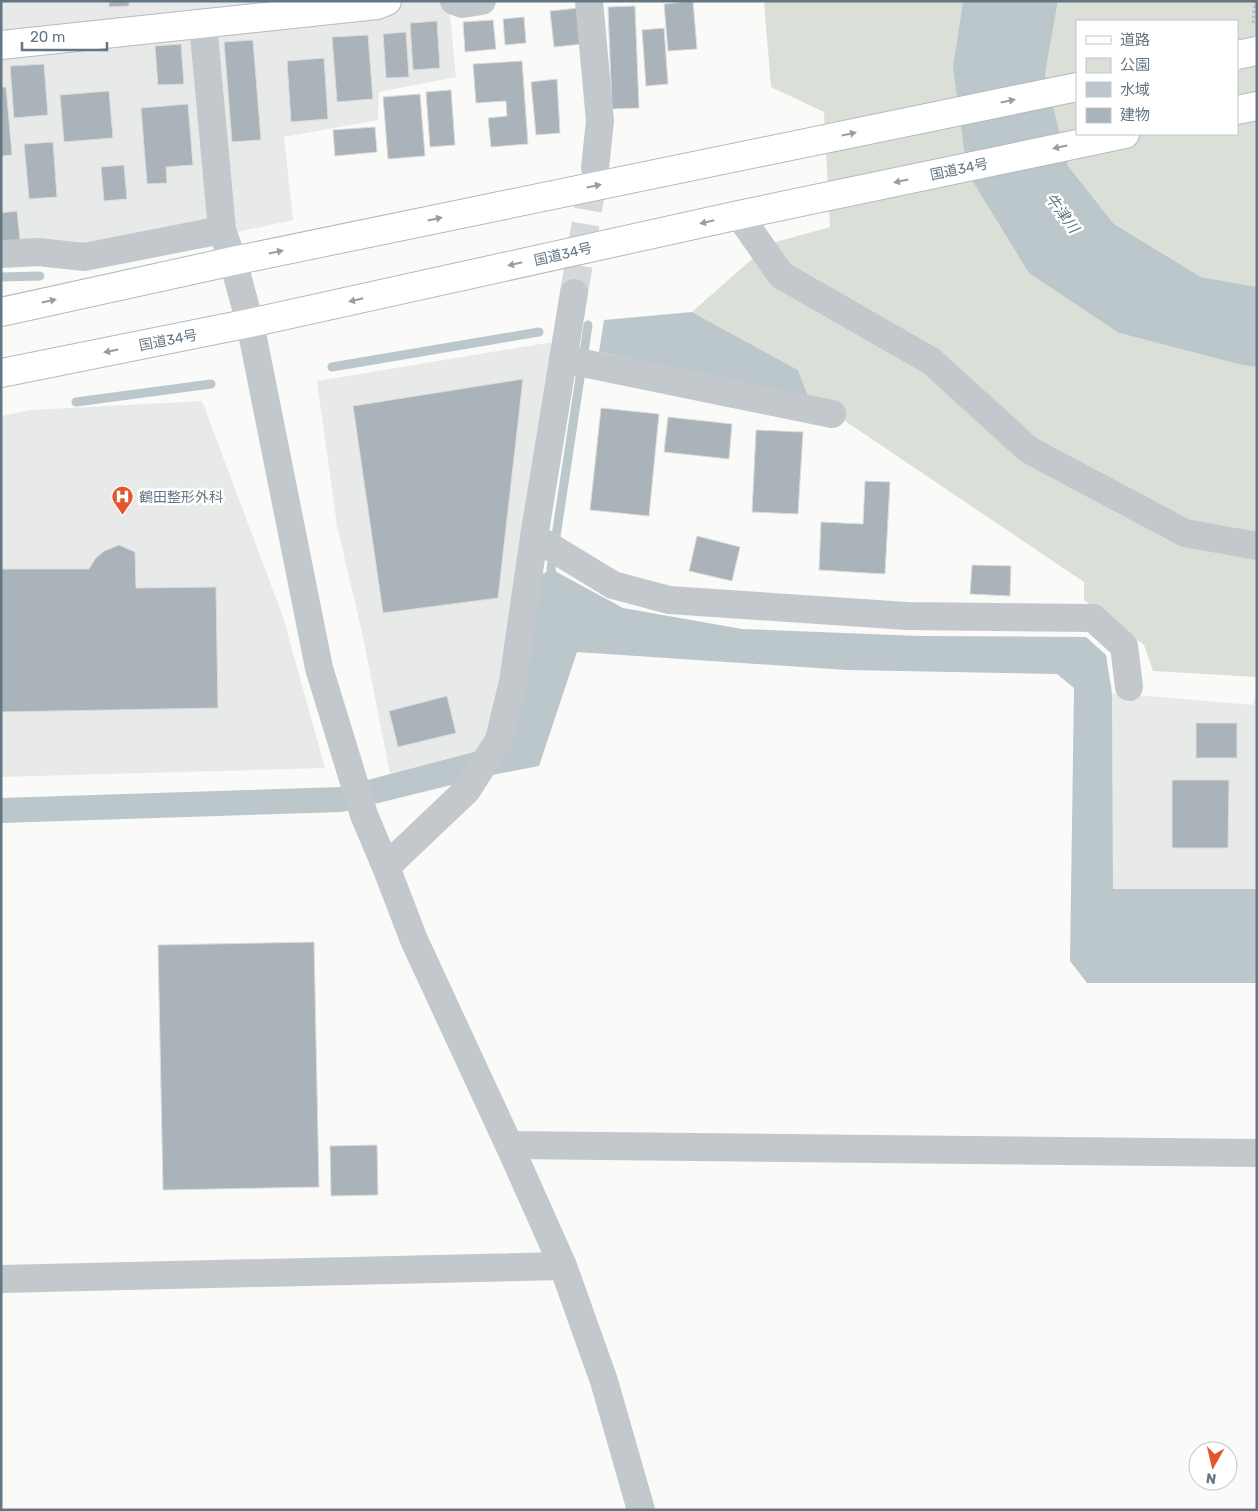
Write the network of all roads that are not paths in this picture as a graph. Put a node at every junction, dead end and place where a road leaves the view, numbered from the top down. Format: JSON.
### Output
{"nodes":[{"id":1,"x":387,"y":1,"type":"edge"},
{"id":2,"x":454,"y":1,"type":"edge"},
{"id":3,"x":482,"y":1,"type":"edge"},
{"id":4,"x":589,"y":1,"type":"edge"},
{"id":5,"x":265,"y":9,"type":"edge"},
{"id":6,"x":203,"y":24,"type":"junction"},
{"id":7,"x":1,"y":46,"type":"edge"},
{"id":8,"x":1257,"y":50,"type":"edge"},
{"id":9,"x":1238,"y":55,"type":"edge"},
{"id":10,"x":1076,"y":87,"type":"edge"},
{"id":11,"x":1257,"y":106,"type":"edge"},
{"id":12,"x":1238,"y":110,"type":"edge"},
{"id":13,"x":1120,"y":135,"type":"edge"},
{"id":14,"x":595,"y":168,"type":"tunnel mouth"},
{"id":15,"x":739,"y":215,"type":"junction"},
{"id":16,"x":222,"y":230,"type":"junction"},
{"id":17,"x":1,"y":254,"type":"edge"},
{"id":18,"x":233,"y":261,"type":"junction"},
{"id":19,"x":574,"y":294,"type":"tunnel mouth"},
{"id":20,"x":1,"y":312,"type":"edge"},
{"id":21,"x":250,"y":323,"type":"junction"},
{"id":22,"x":563,"y":359,"type":"junction"},
{"id":23,"x":1,"y":373,"type":"edge"},
{"id":24,"x":832,"y":414,"type":"dead end"},
{"id":25,"x":534,"y":537,"type":"junction"},
{"id":26,"x":1257,"y":546,"type":"edge"},
{"id":27,"x":1128,"y":687,"type":"dead end"},
{"id":28,"x":386,"y":867,"type":"junction"},
{"id":29,"x":509,"y":1145,"type":"junction"},
{"id":30,"x":1257,"y":1153,"type":"edge"},
{"id":31,"x":563,"y":1266,"type":"junction"},
{"id":32,"x":1,"y":1279,"type":"edge"},
{"id":33,"x":641,"y":1510,"type":"edge"}],
"edges":[{"from":1,"to":5,"type":"main road"},
{"from":2,"to":3,"type":"street"},
{"from":4,"to":14,"type":"street"},
{"from":5,"to":6,"type":"main road"},
{"from":6,"to":7,"type":"main road"},
{"from":6,"to":16,"type":"street"},
{"from":8,"to":9,"type":"main road","bridge":true},
{"from":18,"to":10,"type":"main road","one_way":true},
{"from":11,"to":12,"type":"main road"},
{"from":13,"to":15,"type":"main road","name":"国道34号","one_way":true},
{"from":15,"to":21,"type":"main road","name":"国道34号","one_way":true},
{"from":15,"to":26,"type":"street"},
{"from":16,"to":17,"type":"street"},
{"from":16,"to":18,"type":"street"},
{"from":20,"to":18,"type":"main road","one_way":true},
{"from":18,"to":21,"type":"street"},
{"from":19,"to":22,"type":"street"},
{"from":21,"to":23,"type":"main road","name":"国道34号","one_way":true},
{"from":21,"to":28,"type":"street"},
{"from":22,"to":24,"type":"street"},
{"from":22,"to":25,"type":"street"},
{"from":25,"to":27,"type":"street"},
{"from":25,"to":28,"type":"street"},
{"from":28,"to":29,"type":"street"},
{"from":29,"to":30,"type":"street"},
{"from":29,"to":31,"type":"street"},
{"from":31,"to":32,"type":"street"},
{"from":31,"to":33,"type":"street"}]}
